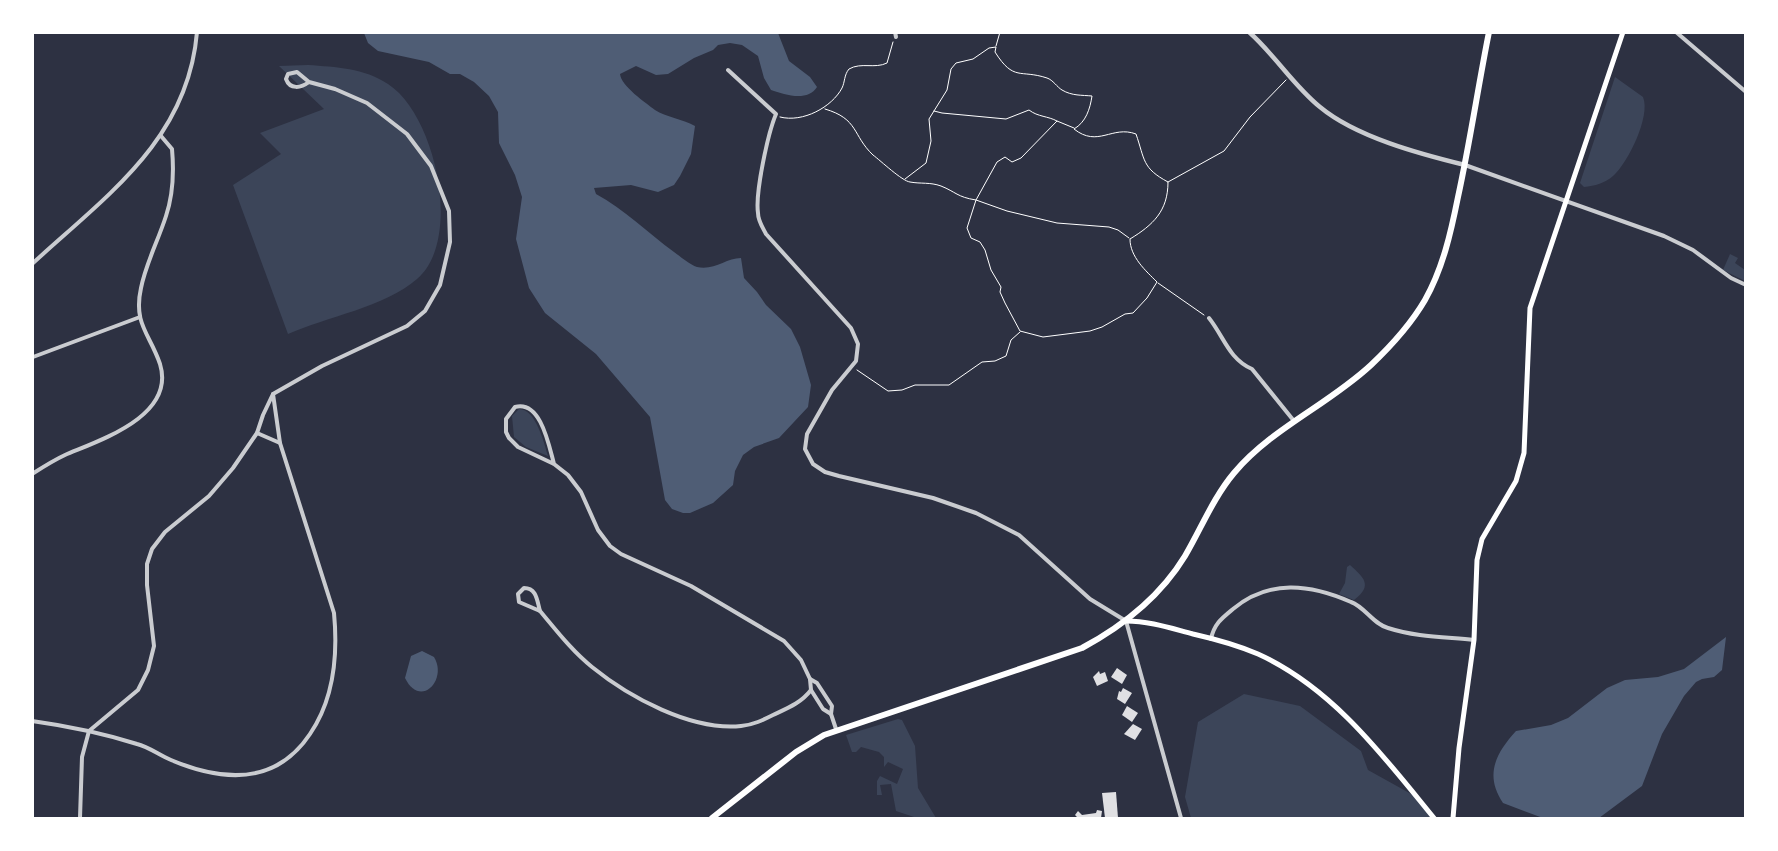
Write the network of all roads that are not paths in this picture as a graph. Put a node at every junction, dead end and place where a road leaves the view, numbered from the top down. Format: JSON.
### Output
{"nodes":[{"id":1,"x":197,"y":32,"type":"edge"},
{"id":2,"x":1248,"y":32,"type":"edge"},
{"id":3,"x":1489,"y":32,"type":"edge"},
{"id":4,"x":1624,"y":32,"type":"edge"},
{"id":5,"x":1676,"y":32,"type":"edge"},
{"id":6,"x":728,"y":70,"type":"dead end"},
{"id":7,"x":309,"y":82,"type":"junction"},
{"id":8,"x":1746,"y":92,"type":"edge"},
{"id":9,"x":161,"y":136,"type":"junction"},
{"id":10,"x":1465,"y":165,"type":"junction"},
{"id":11,"x":1568,"y":201,"type":"junction"},
{"id":12,"x":32,"y":264,"type":"edge"},
{"id":13,"x":1746,"y":285,"type":"edge"},
{"id":14,"x":140,"y":317,"type":"junction"},
{"id":15,"x":1209,"y":318,"type":"road end"},
{"id":16,"x":33,"y":356,"type":"edge"},
{"id":17,"x":273,"y":394,"type":"junction"},
{"id":18,"x":1294,"y":421,"type":"junction"},
{"id":19,"x":258,"y":433,"type":"junction"},
{"id":20,"x":280,"y":443,"type":"junction"},
{"id":21,"x":554,"y":464,"type":"junction"},
{"id":22,"x":32,"y":474,"type":"edge"},
{"id":23,"x":540,"y":611,"type":"junction"},
{"id":24,"x":1126,"y":621,"type":"junction"},
{"id":25,"x":1211,"y":638,"type":"junction"},
{"id":26,"x":1474,"y":640,"type":"junction"},
{"id":27,"x":810,"y":679,"type":"junction"},
{"id":28,"x":811,"y":690,"type":"junction"},
{"id":29,"x":830,"y":714,"type":"junction"},
{"id":30,"x":32,"y":721,"type":"edge"},
{"id":31,"x":836,"y":730,"type":"junction"},
{"id":32,"x":89,"y":731,"type":"junction"},
{"id":33,"x":80,"y":818,"type":"edge"},
{"id":34,"x":712,"y":818,"type":"edge"},
{"id":35,"x":1181,"y":818,"type":"edge"},
{"id":36,"x":1434,"y":818,"type":"edge"},
{"id":37,"x":1453,"y":818,"type":"edge"}],
"edges":[{"from":1,"to":9,"type":"street"},
{"from":2,"to":10,"type":"street"},
{"from":3,"to":10,"type":"highway"},
{"from":4,"to":11,"type":"main road"},
{"from":5,"to":8,"type":"street"},
{"from":6,"to":24,"type":"street"},
{"from":7,"to":7,"type":"street"},
{"from":7,"to":17,"type":"street"},
{"from":9,"to":12,"type":"street"},
{"from":9,"to":14,"type":"street"},
{"from":10,"to":11,"type":"street"},
{"from":10,"to":18,"type":"highway"},
{"from":11,"to":13,"type":"street"},
{"from":11,"to":26,"type":"main road"},
{"from":14,"to":16,"type":"street"},
{"from":14,"to":22,"type":"street"},
{"from":15,"to":18,"type":"street"},
{"from":17,"to":19,"type":"street"},
{"from":17,"to":20,"type":"street"},
{"from":18,"to":24,"type":"highway"},
{"from":19,"to":20,"type":"street"},
{"from":19,"to":32,"type":"street"},
{"from":20,"to":32,"type":"street"},
{"from":21,"to":21,"type":"street"},
{"from":21,"to":27,"type":"street"},
{"from":23,"to":23,"type":"street"},
{"from":23,"to":28,"type":"street"},
{"from":24,"to":25,"type":"main road"},
{"from":24,"to":31,"type":"highway"},
{"from":24,"to":35,"type":"street"},
{"from":25,"to":26,"type":"street"},
{"from":25,"to":36,"type":"main road"},
{"from":26,"to":37,"type":"main road"},
{"from":27,"to":28,"type":"street"},
{"from":27,"to":29,"type":"street"},
{"from":28,"to":29,"type":"street"},
{"from":29,"to":31,"type":"street"},
{"from":30,"to":32,"type":"street"},
{"from":31,"to":34,"type":"highway"},
{"from":32,"to":33,"type":"street"}]}
